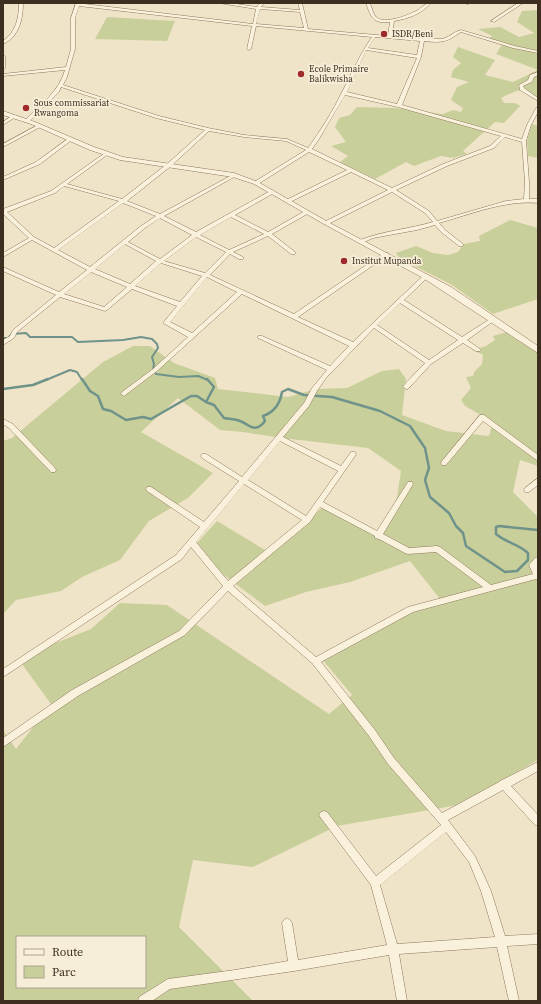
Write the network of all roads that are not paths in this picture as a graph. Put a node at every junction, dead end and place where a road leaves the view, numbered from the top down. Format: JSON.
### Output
{"nodes":[{"id":1,"x":21,"y":3,"type":"edge"},
{"id":2,"x":221,"y":3,"type":"edge"},
{"id":3,"x":262,"y":3,"type":"edge"},
{"id":4,"x":300,"y":3,"type":"edge"},
{"id":5,"x":368,"y":3,"type":"edge"},
{"id":6,"x":429,"y":3,"type":"edge"},
{"id":7,"x":521,"y":3,"type":"edge"},
{"id":8,"x":77,"y":4,"type":"edge"},
{"id":9,"x":258,"y":8,"type":"junction"},
{"id":10,"x":301,"y":11,"type":"junction"},
{"id":11,"x":392,"y":20,"type":"junction"},
{"id":12,"x":493,"y":20,"type":"dead end"},
{"id":13,"x":255,"y":26,"type":"junction"},
{"id":14,"x":306,"y":30,"type":"junction"},
{"id":15,"x":374,"y":36,"type":"junction"},
{"id":16,"x":390,"y":36,"type":"junction"},
{"id":17,"x":422,"y":40,"type":"junction"},
{"id":18,"x":3,"y":43,"type":"edge"},
{"id":19,"x":249,"y":49,"type":"dead end"},
{"id":20,"x":365,"y":49,"type":"junction"},
{"id":21,"x":538,"y":52,"type":"edge"},
{"id":22,"x":3,"y":56,"type":"edge"},
{"id":23,"x":420,"y":57,"type":"junction"},
{"id":24,"x":3,"y":68,"type":"edge"},
{"id":25,"x":68,"y":68,"type":"junction"},
{"id":26,"x":538,"y":72,"type":"edge"},
{"id":27,"x":3,"y":75,"type":"edge"},
{"id":28,"x":60,"y":86,"type":"junction"},
{"id":29,"x":344,"y":93,"type":"junction"},
{"id":30,"x":538,"y":100,"type":"edge"},
{"id":31,"x":399,"y":106,"type":"junction"},
{"id":32,"x":538,"y":108,"type":"edge"},
{"id":33,"x":3,"y":113,"type":"edge"},
{"id":34,"x":15,"y":116,"type":"junction"},
{"id":35,"x":27,"y":120,"type":"junction"},
{"id":36,"x":3,"y":124,"type":"edge"},
{"id":37,"x":40,"y":126,"type":"junction"},
{"id":38,"x":208,"y":129,"type":"junction"},
{"id":39,"x":504,"y":135,"type":"junction"},
{"id":40,"x":71,"y":139,"type":"junction"},
{"id":41,"x":524,"y":140,"type":"junction"},
{"id":42,"x":3,"y":146,"type":"edge"},
{"id":43,"x":309,"y":150,"type":"junction"},
{"id":44,"x":105,"y":154,"type":"junction"},
{"id":45,"x":169,"y":165,"type":"junction"},
{"id":46,"x":352,"y":170,"type":"junction"},
{"id":47,"x":234,"y":175,"type":"junction"},
{"id":48,"x":3,"y":179,"type":"edge"},
{"id":49,"x":256,"y":183,"type":"junction"},
{"id":50,"x":64,"y":185,"type":"junction"},
{"id":51,"x":392,"y":190,"type":"junction"},
{"id":52,"x":272,"y":192,"type":"junction"},
{"id":53,"x":526,"y":200,"type":"junction"},
{"id":54,"x":123,"y":201,"type":"junction"},
{"id":55,"x":288,"y":201,"type":"junction"},
{"id":56,"x":538,"y":201,"type":"edge"},
{"id":57,"x":3,"y":211,"type":"edge"},
{"id":58,"x":307,"y":212,"type":"junction"},
{"id":59,"x":232,"y":215,"type":"junction"},
{"id":60,"x":160,"y":216,"type":"junction"},
{"id":61,"x":437,"y":221,"type":"junction"},
{"id":62,"x":326,"y":223,"type":"junction"},
{"id":63,"x":268,"y":234,"type":"junction"},
{"id":64,"x":195,"y":235,"type":"junction"},
{"id":65,"x":32,"y":238,"type":"junction"},
{"id":66,"x":362,"y":241,"type":"junction"},
{"id":67,"x":125,"y":242,"type":"junction"},
{"id":68,"x":461,"y":245,"type":"dead end"},
{"id":69,"x":54,"y":250,"type":"junction"},
{"id":70,"x":229,"y":252,"type":"junction"},
{"id":71,"x":293,"y":253,"type":"dead end"},
{"id":72,"x":386,"y":254,"type":"junction"},
{"id":73,"x":3,"y":255,"type":"edge"},
{"id":74,"x":241,"y":258,"type":"dead end"},
{"id":75,"x":160,"y":261,"type":"junction"},
{"id":76,"x":3,"y":269,"type":"edge"},
{"id":77,"x":92,"y":270,"type":"junction"},
{"id":78,"x":206,"y":275,"type":"junction"},
{"id":79,"x":426,"y":276,"type":"junction"},
{"id":80,"x":130,"y":286,"type":"junction"},
{"id":81,"x":241,"y":292,"type":"junction"},
{"id":82,"x":60,"y":295,"type":"junction"},
{"id":83,"x":400,"y":300,"type":"junction"},
{"id":84,"x":181,"y":305,"type":"junction"},
{"id":85,"x":294,"y":317,"type":"junction"},
{"id":86,"x":492,"y":320,"type":"junction"},
{"id":87,"x":374,"y":325,"type":"junction"},
{"id":88,"x":192,"y":336,"type":"junction"},
{"id":89,"x":260,"y":337,"type":"dead end"},
{"id":90,"x":461,"y":340,"type":"junction"},
{"id":91,"x":3,"y":343,"type":"edge"},
{"id":92,"x":353,"y":345,"type":"junction"},
{"id":93,"x":478,"y":350,"type":"dead end"},
{"id":94,"x":538,"y":350,"type":"edge"},
{"id":95,"x":429,"y":363,"type":"junction"},
{"id":96,"x":331,"y":369,"type":"junction"},
{"id":97,"x":406,"y":387,"type":"dead end"},
{"id":98,"x":124,"y":394,"type":"dead end"},
{"id":99,"x":3,"y":421,"type":"edge"},
{"id":100,"x":279,"y":438,"type":"junction"},
{"id":101,"x":353,"y":454,"type":"dead end"},
{"id":102,"x":204,"y":456,"type":"dead end"},
{"id":103,"x":538,"y":459,"type":"edge"},
{"id":104,"x":444,"y":463,"type":"dead end"},
{"id":105,"x":54,"y":470,"type":"dead end"},
{"id":106,"x":342,"y":470,"type":"junction"},
{"id":107,"x":244,"y":480,"type":"junction"},
{"id":108,"x":538,"y":481,"type":"edge"},
{"id":109,"x":410,"y":484,"type":"dead end"},
{"id":110,"x":149,"y":489,"type":"dead end"},
{"id":111,"x":527,"y":490,"type":"dead end"},
{"id":112,"x":318,"y":503,"type":"junction"},
{"id":113,"x":307,"y":520,"type":"junction"},
{"id":114,"x":205,"y":526,"type":"junction"},
{"id":115,"x":378,"y":536,"type":"junction"},
{"id":116,"x":192,"y":543,"type":"junction"},
{"id":117,"x":538,"y":560,"type":"edge"},
{"id":118,"x":537,"y":577,"type":"edge"},
{"id":119,"x":228,"y":586,"type":"junction"},
{"id":120,"x":490,"y":588,"type":"junction"},
{"id":121,"x":315,"y":661,"type":"junction"},
{"id":122,"x":3,"y":673,"type":"edge"},
{"id":123,"x":3,"y":743,"type":"edge"},
{"id":124,"x":538,"y":766,"type":"edge"},
{"id":125,"x":503,"y":784,"type":"junction"},
{"id":126,"x":324,"y":815,"type":"dead end"},
{"id":127,"x":538,"y":822,"type":"edge"},
{"id":128,"x":444,"y":823,"type":"junction"},
{"id":129,"x":375,"y":883,"type":"junction"},
{"id":130,"x":286,"y":923,"type":"dead end"},
{"id":131,"x":538,"y":939,"type":"edge"},
{"id":132,"x":501,"y":942,"type":"junction"},
{"id":133,"x":393,"y":949,"type":"junction"},
{"id":134,"x":294,"y":966,"type":"junction"},
{"id":135,"x":143,"y":1001,"type":"edge"},
{"id":136,"x":402,"y":1001,"type":"edge"},
{"id":137,"x":514,"y":1001,"type":"edge"}],
"edges":[{"from":1,"to":18,"type":"street"},
{"from":2,"to":9,"type":"street"},
{"from":3,"to":9,"type":"street"},
{"from":4,"to":10,"type":"street"},
{"from":5,"to":11,"type":"street"},
{"from":6,"to":11,"type":"street"},
{"from":7,"to":12,"type":"street"},
{"from":8,"to":13,"type":"street"},
{"from":8,"to":25,"type":"street"},
{"from":9,"to":10,"type":"street"},
{"from":9,"to":13,"type":"street"},
{"from":10,"to":14,"type":"street"},
{"from":11,"to":16,"type":"street"},
{"from":13,"to":14,"type":"street"},
{"from":13,"to":19,"type":"street"},
{"from":14,"to":15,"type":"street"},
{"from":15,"to":16,"type":"street"},
{"from":15,"to":20,"type":"street"},
{"from":16,"to":17,"type":"street"},
{"from":17,"to":21,"type":"street"},
{"from":17,"to":23,"type":"street"},
{"from":20,"to":23,"type":"street"},
{"from":20,"to":29,"type":"street"},
{"from":22,"to":24,"type":"street"},
{"from":23,"to":31,"type":"street"},
{"from":25,"to":27,"type":"street"},
{"from":25,"to":28,"type":"street"},
{"from":26,"to":30,"type":"street"},
{"from":28,"to":35,"type":"street"},
{"from":28,"to":38,"type":"street"},
{"from":29,"to":31,"type":"street"},
{"from":29,"to":43,"type":"street"},
{"from":31,"to":39,"type":"street"},
{"from":32,"to":41,"type":"street"},
{"from":33,"to":34,"type":"street"},
{"from":34,"to":35,"type":"street"},
{"from":34,"to":36,"type":"street"},
{"from":35,"to":37,"type":"street"},
{"from":37,"to":40,"type":"street"},
{"from":37,"to":42,"type":"street"},
{"from":38,"to":43,"type":"street"},
{"from":38,"to":45,"type":"street"},
{"from":39,"to":41,"type":"street"},
{"from":39,"to":51,"type":"street"},
{"from":40,"to":44,"type":"street"},
{"from":40,"to":48,"type":"street"},
{"from":41,"to":53,"type":"street"},
{"from":43,"to":46,"type":"street"},
{"from":43,"to":49,"type":"street"},
{"from":44,"to":45,"type":"street"},
{"from":44,"to":50,"type":"street"},
{"from":45,"to":47,"type":"street"},
{"from":45,"to":54,"type":"street"},
{"from":46,"to":51,"type":"street"},
{"from":46,"to":55,"type":"street"},
{"from":47,"to":49,"type":"street"},
{"from":47,"to":60,"type":"street"},
{"from":49,"to":52,"type":"street"},
{"from":50,"to":54,"type":"street"},
{"from":50,"to":57,"type":"street"},
{"from":51,"to":61,"type":"street"},
{"from":51,"to":62,"type":"street"},
{"from":52,"to":55,"type":"street"},
{"from":52,"to":59,"type":"street"},
{"from":53,"to":56,"type":"street"},
{"from":53,"to":61,"type":"street"},
{"from":54,"to":60,"type":"street"},
{"from":54,"to":69,"type":"street"},
{"from":55,"to":58,"type":"street"},
{"from":57,"to":65,"type":"street"},
{"from":58,"to":62,"type":"street"},
{"from":58,"to":63,"type":"street"},
{"from":59,"to":63,"type":"street"},
{"from":59,"to":64,"type":"street"},
{"from":60,"to":64,"type":"street"},
{"from":60,"to":67,"type":"street"},
{"from":61,"to":66,"type":"street"},
{"from":61,"to":68,"type":"street"},
{"from":62,"to":66,"type":"street"},
{"from":63,"to":70,"type":"street"},
{"from":63,"to":71,"type":"street"},
{"from":64,"to":70,"type":"street"},
{"from":64,"to":75,"type":"street"},
{"from":65,"to":69,"type":"street"},
{"from":65,"to":73,"type":"street"},
{"from":66,"to":72,"type":"street"},
{"from":67,"to":75,"type":"street"},
{"from":67,"to":77,"type":"street"},
{"from":69,"to":77,"type":"street"},
{"from":70,"to":74,"type":"street"},
{"from":70,"to":78,"type":"street"},
{"from":72,"to":79,"type":"street"},
{"from":72,"to":85,"type":"street"},
{"from":75,"to":78,"type":"street"},
{"from":75,"to":80,"type":"street"},
{"from":76,"to":82,"type":"street"},
{"from":77,"to":80,"type":"street"},
{"from":77,"to":82,"type":"street"},
{"from":78,"to":81,"type":"street"},
{"from":78,"to":84,"type":"street"},
{"from":79,"to":83,"type":"street"},
{"from":79,"to":86,"type":"street"},
{"from":80,"to":82,"type":"street"},
{"from":80,"to":84,"type":"street"},
{"from":81,"to":85,"type":"street"},
{"from":81,"to":88,"type":"street"},
{"from":82,"to":91,"type":"street"},
{"from":83,"to":87,"type":"street"},
{"from":83,"to":90,"type":"street"},
{"from":84,"to":88,"type":"street"},
{"from":85,"to":92,"type":"street"},
{"from":86,"to":90,"type":"street"},
{"from":86,"to":94,"type":"street"},
{"from":87,"to":92,"type":"street"},
{"from":87,"to":95,"type":"street"},
{"from":88,"to":98,"type":"street"},
{"from":89,"to":96,"type":"street"},
{"from":90,"to":93,"type":"street"},
{"from":90,"to":95,"type":"street"},
{"from":92,"to":96,"type":"street"},
{"from":95,"to":97,"type":"street"},
{"from":96,"to":100,"type":"street"},
{"from":99,"to":105,"type":"street"},
{"from":100,"to":106,"type":"street"},
{"from":100,"to":107,"type":"street"},
{"from":101,"to":106,"type":"street"},
{"from":102,"to":107,"type":"street"},
{"from":103,"to":104,"type":"street"},
{"from":106,"to":112,"type":"street"},
{"from":107,"to":113,"type":"street"},
{"from":107,"to":114,"type":"street"},
{"from":108,"to":111,"type":"street"},
{"from":109,"to":115,"type":"street"},
{"from":110,"to":114,"type":"street"},
{"from":112,"to":113,"type":"street"},
{"from":112,"to":115,"type":"street"},
{"from":113,"to":119,"type":"street"},
{"from":114,"to":116,"type":"street"},
{"from":115,"to":120,"type":"street"},
{"from":116,"to":119,"type":"street"},
{"from":116,"to":122,"type":"street"},
{"from":117,"to":118,"type":"street"},
{"from":118,"to":120,"type":"street"},
{"from":119,"to":121,"type":"street"},
{"from":119,"to":123,"type":"street"},
{"from":120,"to":121,"type":"street"},
{"from":121,"to":128,"type":"street"},
{"from":124,"to":125,"type":"street"},
{"from":125,"to":127,"type":"street"},
{"from":125,"to":128,"type":"street"},
{"from":126,"to":129,"type":"street"},
{"from":128,"to":129,"type":"street"},
{"from":128,"to":132,"type":"street"},
{"from":129,"to":133,"type":"street"},
{"from":130,"to":134,"type":"street"},
{"from":131,"to":132,"type":"street"},
{"from":132,"to":133,"type":"street"},
{"from":132,"to":137,"type":"street"},
{"from":133,"to":134,"type":"street"},
{"from":133,"to":136,"type":"street"},
{"from":134,"to":135,"type":"street"}]}
